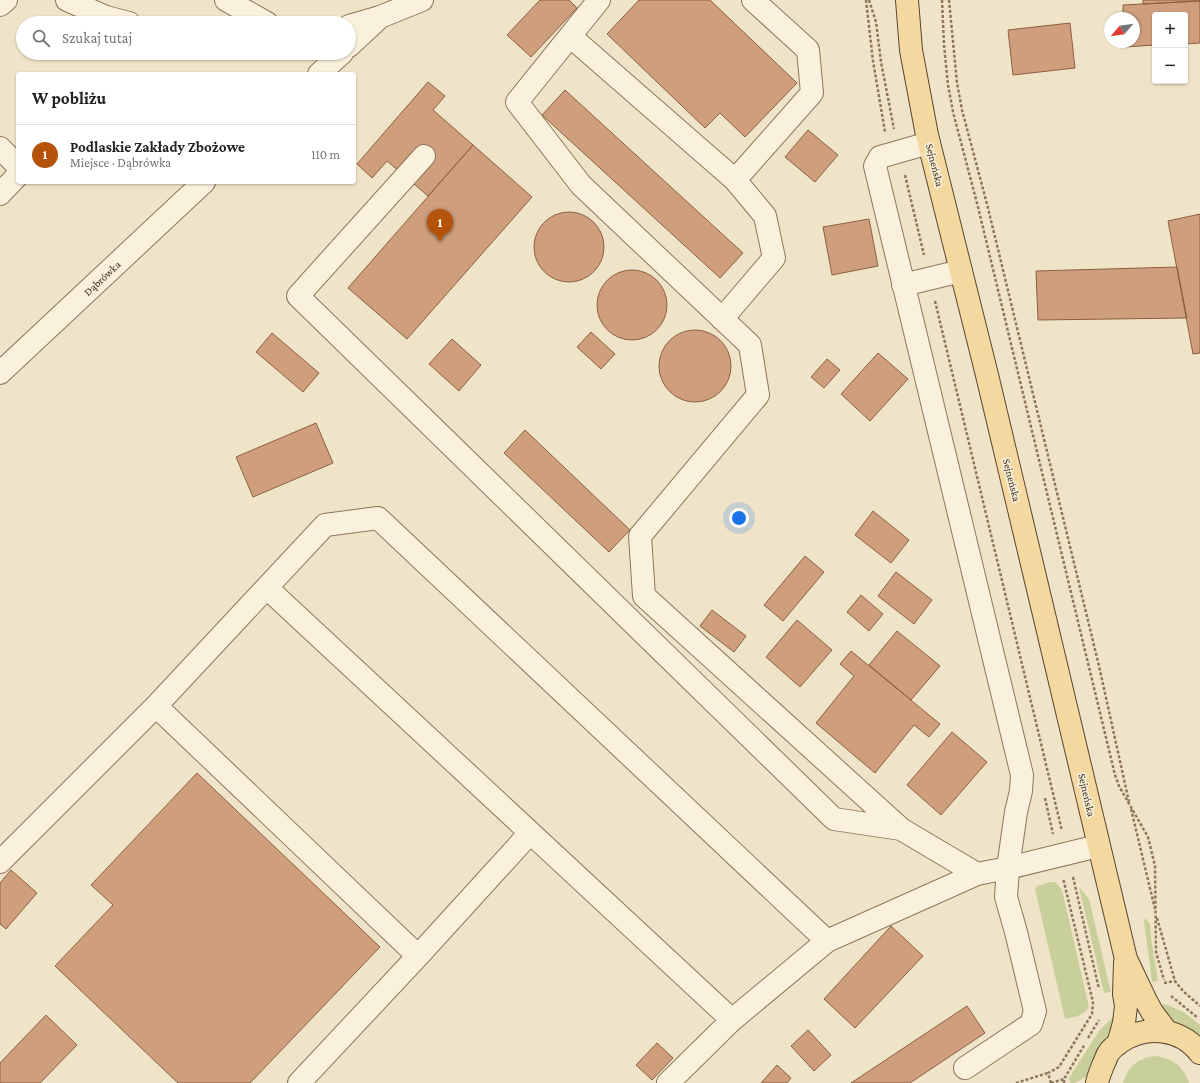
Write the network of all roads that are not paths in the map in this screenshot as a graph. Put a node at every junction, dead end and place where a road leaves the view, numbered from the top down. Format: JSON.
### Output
{"nodes":[{"id":1,"x":6,"y":0,"type":"edge"},
{"id":2,"x":68,"y":0,"type":"edge"},
{"id":3,"x":226,"y":0,"type":"edge"},
{"id":4,"x":422,"y":0,"type":"edge"},
{"id":5,"x":599,"y":0,"type":"edge"},
{"id":6,"x":753,"y":0,"type":"edge"},
{"id":7,"x":907,"y":0,"type":"edge"},
{"id":8,"x":0,"y":5,"type":"edge"},
{"id":9,"x":104,"y":16,"type":"edge"},
{"id":10,"x":255,"y":16,"type":"edge"},
{"id":11,"x":380,"y":17,"type":"junction"},
{"id":12,"x":356,"y":24,"type":"edge"},
{"id":13,"x":570,"y":36,"type":"junction"},
{"id":14,"x":356,"y":39,"type":"edge"},
{"id":15,"x":335,"y":60,"type":"edge"},
{"id":16,"x":322,"y":72,"type":"edge"},
{"id":17,"x":929,"y":143,"type":"junction"},
{"id":18,"x":0,"y":148,"type":"edge"},
{"id":19,"x":424,"y":156,"type":"dead end"},
{"id":20,"x":16,"y":164,"type":"edge"},
{"id":21,"x":16,"y":177,"type":"edge"},
{"id":22,"x":735,"y":180,"type":"junction"},
{"id":23,"x":202,"y":184,"type":"edge"},
{"id":24,"x":0,"y":194,"type":"edge"},
{"id":25,"x":961,"y":271,"type":"junction"},
{"id":26,"x":903,"y":286,"type":"junction"},
{"id":27,"x":722,"y":319,"type":"junction"},
{"id":28,"x":0,"y":373,"type":"edge"},
{"id":29,"x":266,"y":588,"type":"junction"},
{"id":30,"x":156,"y":706,"type":"junction"},
{"id":31,"x":901,"y":829,"type":"junction"},
{"id":32,"x":530,"y":833,"type":"junction"},
{"id":33,"x":1098,"y":846,"type":"junction"},
{"id":34,"x":0,"y":862,"type":"edge"},
{"id":35,"x":1008,"y":868,"type":"junction"},
{"id":36,"x":977,"y":874,"type":"junction"},
{"id":37,"x":827,"y":942,"type":"junction"},
{"id":38,"x":418,"y":956,"type":"junction"},
{"id":39,"x":1126,"y":959,"type":"junction"},
{"id":40,"x":732,"y":1020,"type":"junction"},
{"id":41,"x":1167,"y":1032,"type":"junction"},
{"id":42,"x":1118,"y":1044,"type":"junction"},
{"id":43,"x":1200,"y":1053,"type":"edge"},
{"id":44,"x":965,"y":1068,"type":"dead end"},
{"id":45,"x":1096,"y":1081,"type":"edge"},
{"id":46,"x":299,"y":1083,"type":"edge"},
{"id":47,"x":668,"y":1083,"type":"edge"}],
"edges":[{"from":1,"to":8,"type":"street"},
{"from":2,"to":9,"type":"street"},
{"from":3,"to":10,"type":"street"},
{"from":4,"to":11,"type":"street"},
{"from":5,"to":13,"type":"street"},
{"from":6,"to":22,"type":"street"},
{"from":7,"to":17,"type":"main road","name":"Sejneńska"},
{"from":11,"to":12,"type":"street"},
{"from":11,"to":14,"type":"street"},
{"from":13,"to":22,"type":"street"},
{"from":13,"to":27,"type":"street"},
{"from":15,"to":16,"type":"street"},
{"from":17,"to":25,"type":"main road","name":"Sejneńska"},
{"from":17,"to":26,"type":"street"},
{"from":18,"to":20,"type":"street"},
{"from":19,"to":31,"type":"street"},
{"from":21,"to":24,"type":"street"},
{"from":22,"to":27,"type":"street"},
{"from":23,"to":28,"type":"street","name":"Dąbrówka"},
{"from":25,"to":26,"type":"street"},
{"from":25,"to":33,"type":"main road","name":"Sejneńska"},
{"from":26,"to":35,"type":"street"},
{"from":27,"to":31,"type":"street"},
{"from":29,"to":30,"type":"street"},
{"from":29,"to":32,"type":"street"},
{"from":29,"to":37,"type":"street"},
{"from":30,"to":34,"type":"street"},
{"from":30,"to":38,"type":"street"},
{"from":31,"to":36,"type":"street"},
{"from":32,"to":38,"type":"street"},
{"from":32,"to":40,"type":"street"},
{"from":33,"to":35,"type":"street"},
{"from":33,"to":39,"type":"main road","name":"Sejneńska"},
{"from":35,"to":36,"type":"street"},
{"from":35,"to":44,"type":"street"},
{"from":36,"to":37,"type":"street"},
{"from":37,"to":40,"type":"street"},
{"from":38,"to":46,"type":"street"},
{"from":39,"to":41,"type":"main road","name":"Sejneńska"},
{"from":39,"to":42,"type":"main road","name":"Sejneńska"},
{"from":40,"to":47,"type":"street"},
{"from":41,"to":42,"type":"main road"},
{"from":41,"to":43,"type":"main road"},
{"from":42,"to":45,"type":"main road"}]}
